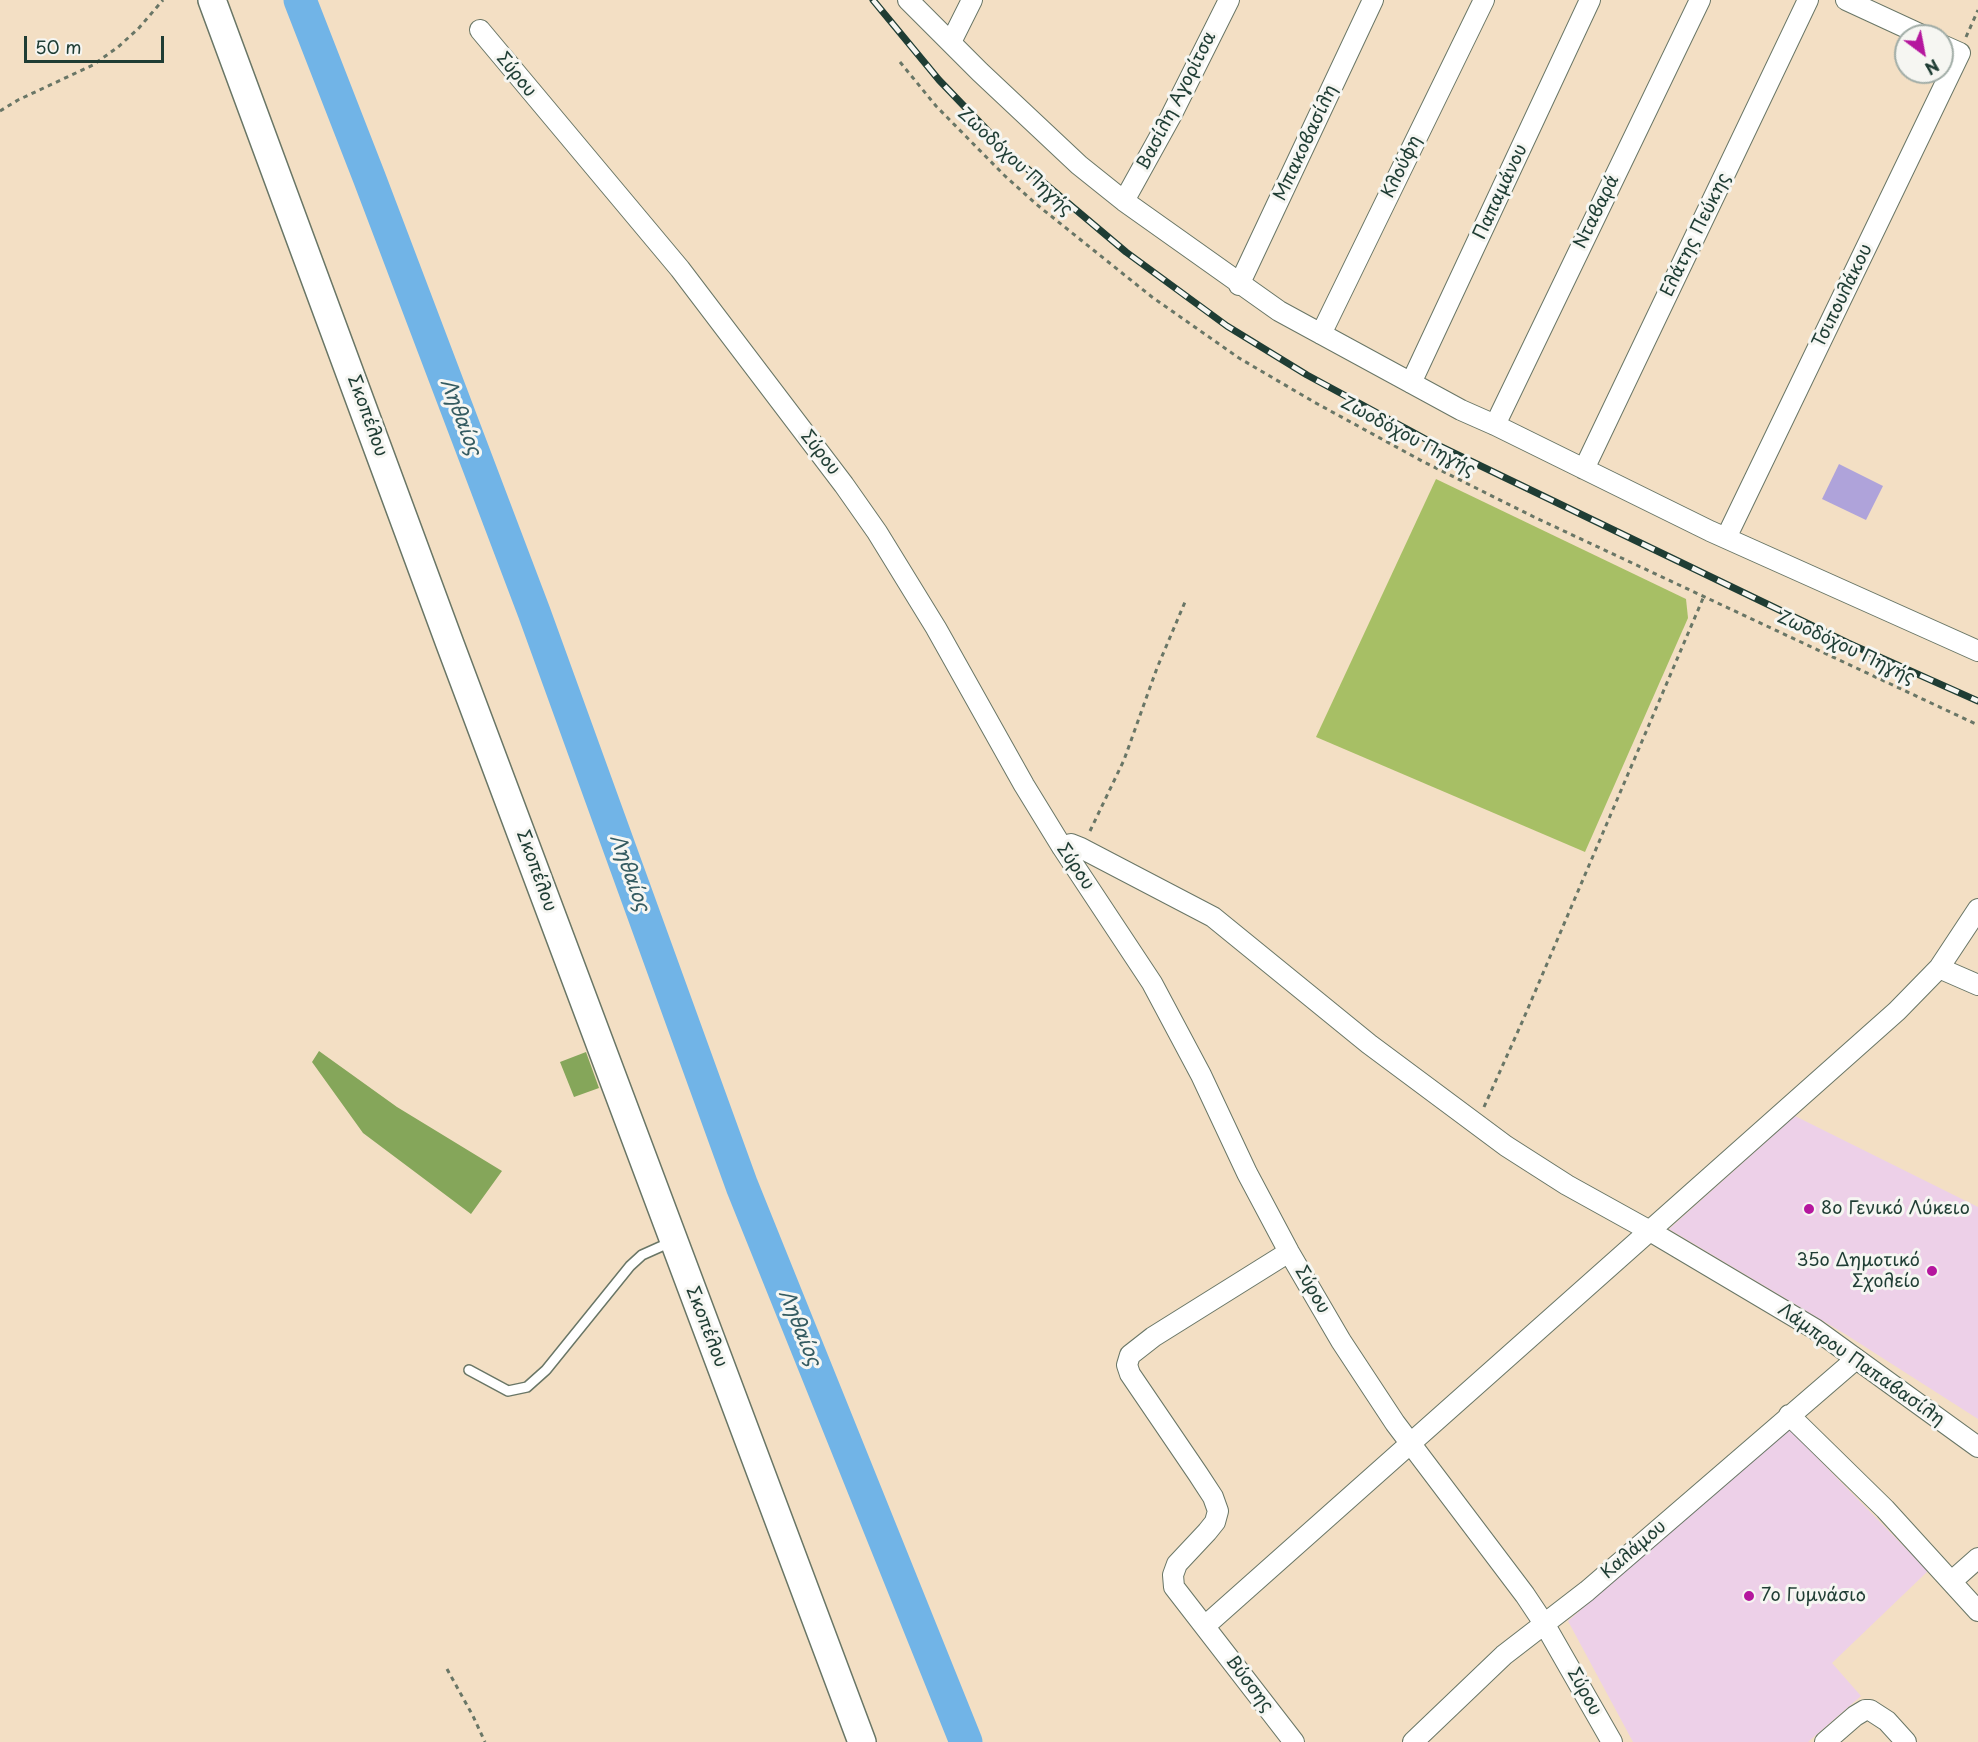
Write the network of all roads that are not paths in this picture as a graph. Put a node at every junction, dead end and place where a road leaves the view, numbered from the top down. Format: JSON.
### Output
{"nodes":[{"id":1,"x":212,"y":0,"type":"edge"},
{"id":2,"x":908,"y":0,"type":"edge"},
{"id":3,"x":972,"y":0,"type":"edge"},
{"id":4,"x":1228,"y":0,"type":"edge"},
{"id":5,"x":1373,"y":0,"type":"edge"},
{"id":6,"x":1484,"y":0,"type":"edge"},
{"id":7,"x":1590,"y":0,"type":"edge"},
{"id":8,"x":1701,"y":0,"type":"edge"},
{"id":9,"x":1808,"y":0,"type":"edge"},
{"id":10,"x":1846,"y":0,"type":"edge"},
{"id":11,"x":1897,"y":24,"type":"edge"},
{"id":12,"x":480,"y":30,"type":"dead end"},
{"id":13,"x":951,"y":42,"type":"junction"},
{"id":14,"x":1935,"y":84,"type":"edge"},
{"id":15,"x":1124,"y":201,"type":"junction"},
{"id":16,"x":1239,"y":285,"type":"junction"},
{"id":17,"x":1321,"y":334,"type":"junction"},
{"id":18,"x":1411,"y":383,"type":"junction"},
{"id":19,"x":1495,"y":425,"type":"junction"},
{"id":20,"x":1584,"y":469,"type":"junction"},
{"id":21,"x":1726,"y":538,"type":"junction"},
{"id":22,"x":1978,"y":651,"type":"edge"},
{"id":23,"x":1071,"y":848,"type":"junction"},
{"id":24,"x":1978,"y":909,"type":"edge"},
{"id":25,"x":1938,"y":968,"type":"junction"},
{"id":26,"x":1978,"y":985,"type":"edge"},
{"id":27,"x":1650,"y":1231,"type":"junction"},
{"id":28,"x":674,"y":1241,"type":"junction"},
{"id":29,"x":1289,"y":1252,"type":"junction"},
{"id":30,"x":1856,"y":1359,"type":"junction"},
{"id":31,"x":469,"y":1370,"type":"dead end"},
{"id":32,"x":1789,"y":1415,"type":"junction"},
{"id":33,"x":1410,"y":1443,"type":"junction"},
{"id":34,"x":1977,"y":1444,"type":"edge"},
{"id":35,"x":1978,"y":1558,"type":"edge"},
{"id":36,"x":1952,"y":1581,"type":"junction"},
{"id":37,"x":1978,"y":1611,"type":"edge"},
{"id":38,"x":1545,"y":1625,"type":"junction"},
{"id":39,"x":1205,"y":1626,"type":"junction"},
{"id":40,"x":862,"y":1742,"type":"edge"},
{"id":41,"x":1294,"y":1742,"type":"edge"},
{"id":42,"x":1413,"y":1742,"type":"edge"},
{"id":43,"x":1612,"y":1742,"type":"edge"},
{"id":44,"x":1825,"y":1742,"type":"edge"},
{"id":45,"x":1906,"y":1742,"type":"edge"}],
"edges":[{"from":1,"to":28,"type":"main road","name":"Σκοπέλου"},
{"from":2,"to":13,"type":"street"},
{"from":3,"to":13,"type":"street"},
{"from":4,"to":15,"type":"street","name":"Βασίλη Αγορίτσα"},
{"from":5,"to":16,"type":"street","name":"Μπακοβασίλη"},
{"from":6,"to":17,"type":"street","name":"Κλούφη"},
{"from":7,"to":18,"type":"street","name":"Παπαμάνου"},
{"from":8,"to":19,"type":"street","name":"Νταβαρά"},
{"from":9,"to":20,"type":"street","name":"Ελάτης Πεύκης"},
{"from":10,"to":11,"type":"street"},
{"from":12,"to":23,"type":"street","name":"Σύρου"},
{"from":13,"to":15,"type":"street"},
{"from":14,"to":21,"type":"street","name":"Τσιπουλάκου"},
{"from":15,"to":16,"type":"street"},
{"from":16,"to":17,"type":"street"},
{"from":17,"to":18,"type":"street"},
{"from":18,"to":19,"type":"street"},
{"from":19,"to":20,"type":"street"},
{"from":20,"to":21,"type":"street"},
{"from":21,"to":22,"type":"street"},
{"from":23,"to":27,"type":"street","name":"Λάμπρου Παπαβασίλη"},
{"from":23,"to":29,"type":"street","name":"Σύρου"},
{"from":24,"to":25,"type":"street"},
{"from":25,"to":26,"type":"street"},
{"from":25,"to":27,"type":"street"},
{"from":27,"to":30,"type":"street","name":"Λάμπρου Παπαβασίλη"},
{"from":27,"to":33,"type":"street"},
{"from":28,"to":31,"type":"lane"},
{"from":28,"to":40,"type":"main road","name":"Σκοπέλου"},
{"from":29,"to":33,"type":"street","name":"Σύρου"},
{"from":29,"to":39,"type":"street","name":"Βύσσης"},
{"from":30,"to":32,"type":"street","name":"Καλάμου"},
{"from":30,"to":34,"type":"street","name":"Λάμπρου Παπαβασίλη"},
{"from":32,"to":36,"type":"street"},
{"from":32,"to":38,"type":"street","name":"Καλάμου"},
{"from":33,"to":38,"type":"street","name":"Σύρου"},
{"from":33,"to":39,"type":"street"},
{"from":35,"to":36,"type":"street"},
{"from":36,"to":37,"type":"street"},
{"from":38,"to":42,"type":"street","name":"Καλάμου"},
{"from":38,"to":43,"type":"street","name":"Σύρου"},
{"from":39,"to":41,"type":"street","name":"Βύσσης"},
{"from":44,"to":45,"type":"street"}]}
